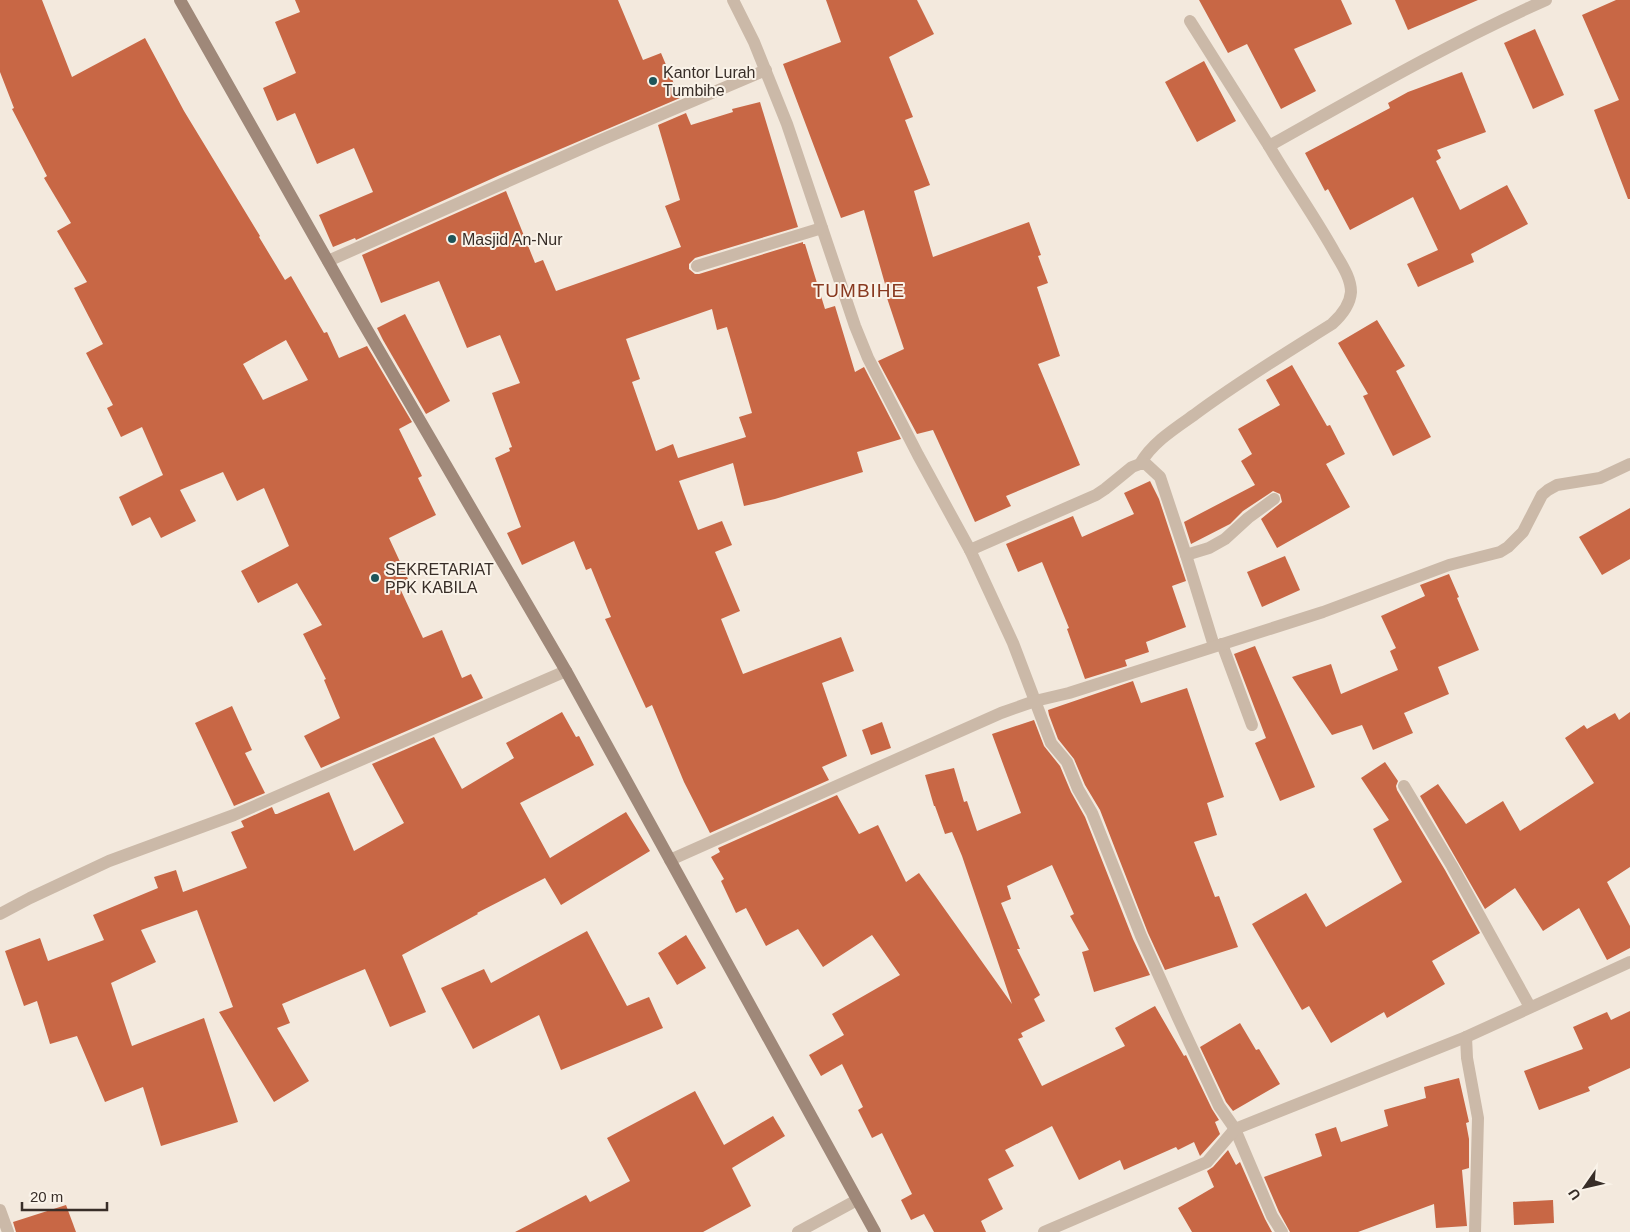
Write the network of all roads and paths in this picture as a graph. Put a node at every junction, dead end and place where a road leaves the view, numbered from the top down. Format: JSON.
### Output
{"nodes":[{"id":1,"x":180,"y":0,"type":"edge"},
{"id":2,"x":733,"y":0,"type":"edge"},
{"id":3,"x":1546,"y":0,"type":"edge"},
{"id":4,"x":1190,"y":21,"type":"dead end"},
{"id":5,"x":766,"y":70,"type":"junction"},
{"id":6,"x":1269,"y":146,"type":"junction"},
{"id":7,"x":822,"y":228,"type":"junction"},
{"id":8,"x":328,"y":261,"type":"junction"},
{"id":9,"x":697,"y":266,"type":"dead end"},
{"id":10,"x":1140,"y":464,"type":"junction"},
{"id":11,"x":1630,"y":464,"type":"edge"},
{"id":12,"x":1274,"y":499,"type":"dead end"},
{"id":13,"x":970,"y":550,"type":"junction"},
{"id":14,"x":1186,"y":555,"type":"junction"},
{"id":15,"x":1218,"y":645,"type":"junction"},
{"id":16,"x":566,"y":671,"type":"junction"},
{"id":17,"x":1035,"y":700,"type":"junction"},
{"id":18,"x":1252,"y":725,"type":"dead end"},
{"id":19,"x":1404,"y":786,"type":"dead end"},
{"id":20,"x":670,"y":860,"type":"junction"},
{"id":21,"x":0,"y":914,"type":"edge"},
{"id":22,"x":1630,"y":962,"type":"edge"},
{"id":23,"x":1530,"y":1007,"type":"junction"},
{"id":24,"x":1466,"y":1036,"type":"junction"},
{"id":25,"x":1234,"y":1129,"type":"junction"},
{"id":26,"x":857,"y":1200,"type":"junction"},
{"id":27,"x":0,"y":1210,"type":"edge"},
{"id":28,"x":8,"y":1232,"type":"edge"},
{"id":29,"x":798,"y":1232,"type":"edge"},
{"id":30,"x":875,"y":1232,"type":"edge"},
{"id":31,"x":1044,"y":1232,"type":"edge"},
{"id":32,"x":1282,"y":1232,"type":"edge"},
{"id":33,"x":1475,"y":1232,"type":"edge"}],
"edges":[{"from":1,"to":8,"type":"main road"},
{"from":2,"to":5,"type":"street"},
{"from":3,"to":6,"type":"street"},
{"from":4,"to":6,"type":"street"},
{"from":5,"to":7,"type":"street"},
{"from":5,"to":8,"type":"street"},
{"from":6,"to":10,"type":"street"},
{"from":7,"to":9,"type":"street"},
{"from":7,"to":13,"type":"street"},
{"from":8,"to":16,"type":"main road"},
{"from":10,"to":13,"type":"street"},
{"from":10,"to":14,"type":"street"},
{"from":11,"to":15,"type":"street"},
{"from":12,"to":14,"type":"street"},
{"from":13,"to":17,"type":"street"},
{"from":14,"to":15,"type":"street"},
{"from":15,"to":17,"type":"street"},
{"from":15,"to":18,"type":"street"},
{"from":16,"to":20,"type":"main road"},
{"from":16,"to":21,"type":"street"},
{"from":17,"to":20,"type":"street"},
{"from":17,"to":25,"type":"street"},
{"from":19,"to":23,"type":"street"},
{"from":20,"to":26,"type":"main road"},
{"from":22,"to":23,"type":"street"},
{"from":23,"to":24,"type":"street"},
{"from":24,"to":25,"type":"street"},
{"from":24,"to":33,"type":"street"},
{"from":25,"to":31,"type":"street"},
{"from":25,"to":32,"type":"street"},
{"from":26,"to":29,"type":"street"},
{"from":26,"to":30,"type":"main road"},
{"from":27,"to":28,"type":"street"}]}
